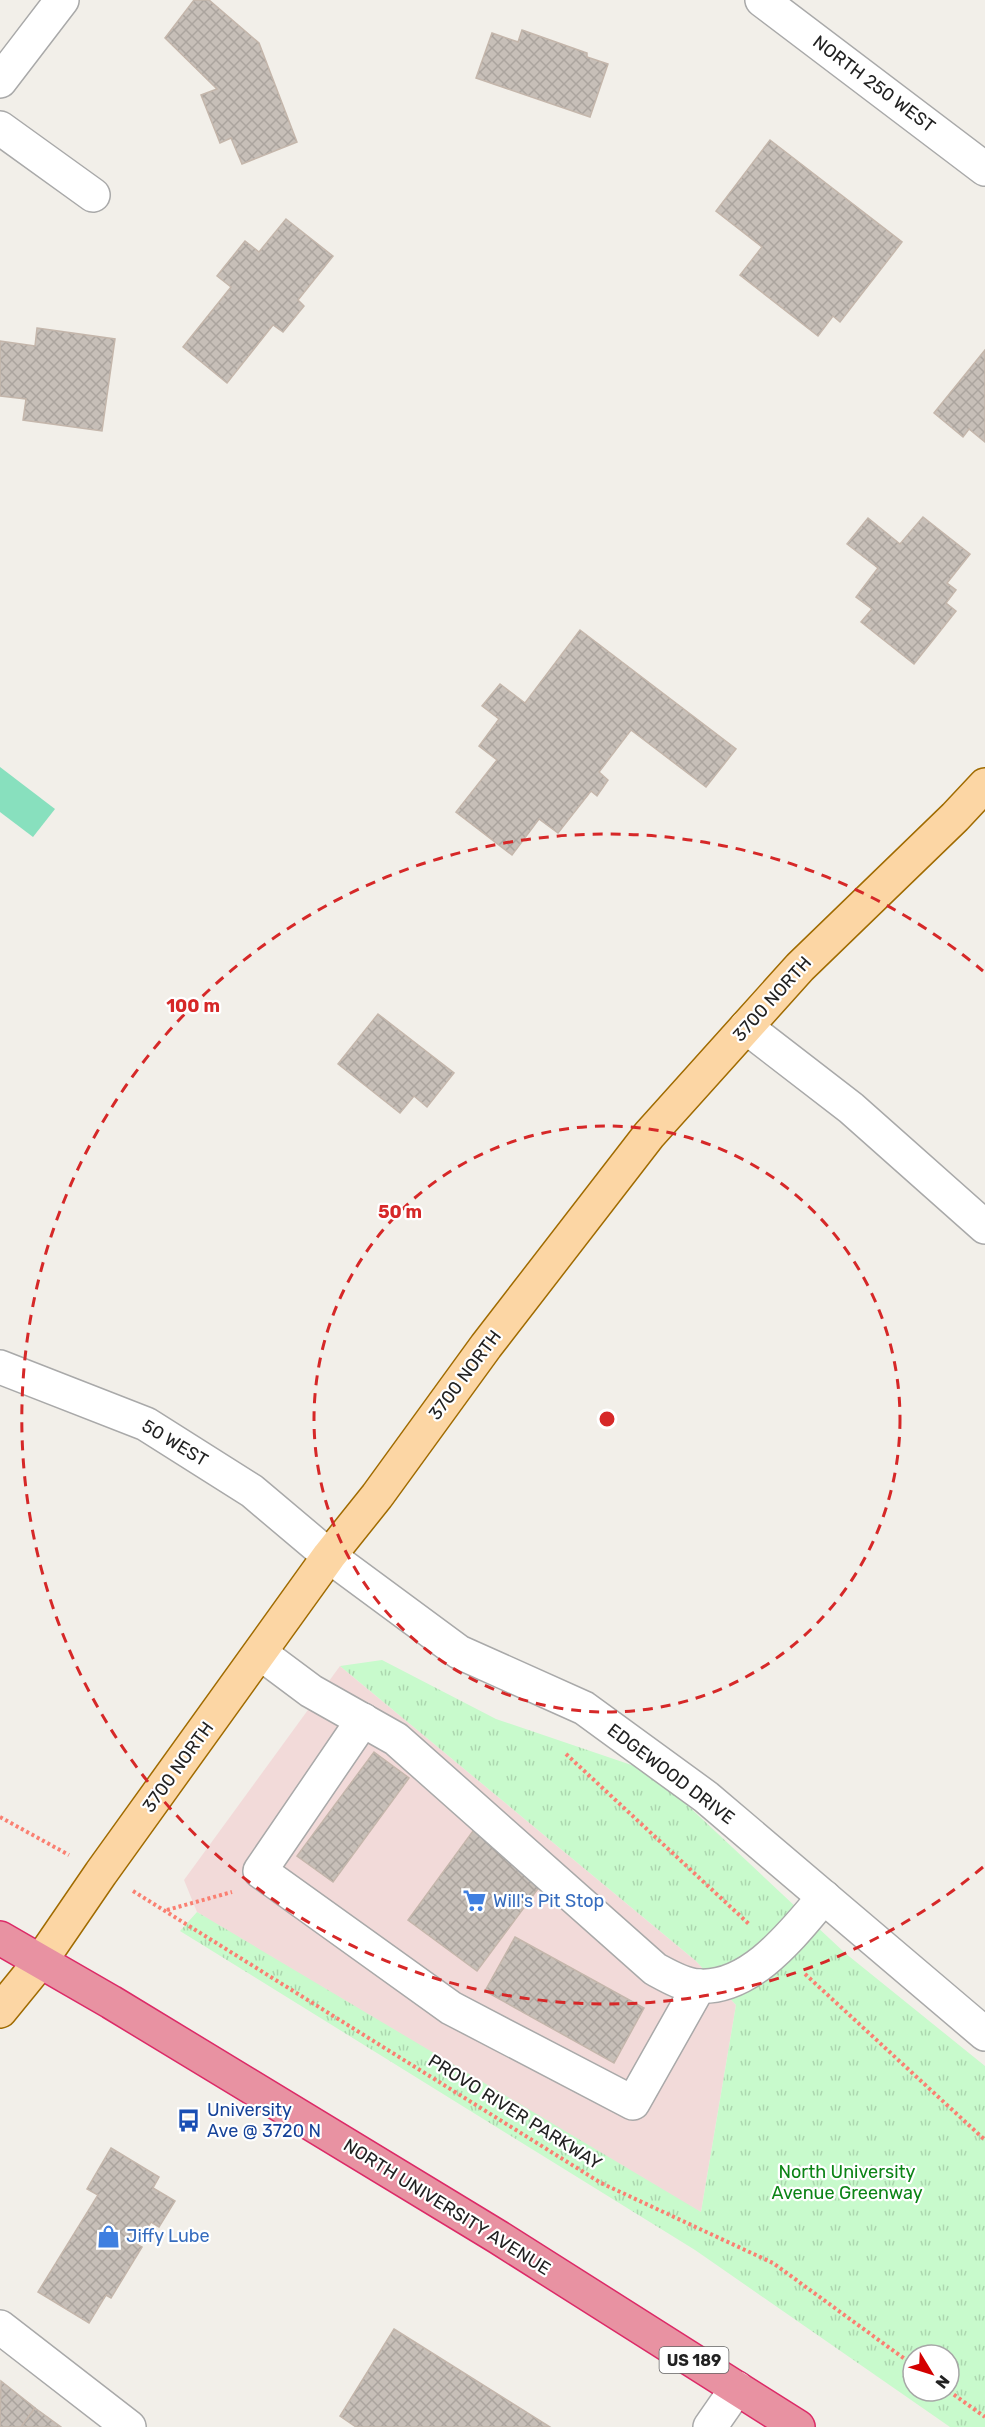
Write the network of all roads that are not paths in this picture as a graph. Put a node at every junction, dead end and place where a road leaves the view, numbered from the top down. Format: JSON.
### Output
{"nodes":[{"id":1,"x":62,"y":0,"type":"edge"},
{"id":2,"x":762,"y":0,"type":"edge"},
{"id":3,"x":0,"y":81,"type":"edge"},
{"id":4,"x":0,"y":128,"type":"edge"},
{"id":5,"x":985,"y":169,"type":"edge"},
{"id":6,"x":93,"y":195,"type":"dead end"},
{"id":7,"x":985,"y":784,"type":"edge"},
{"id":8,"x":746,"y":1027,"type":"junction"},
{"id":9,"x":985,"y":1227,"type":"edge"},
{"id":10,"x":0,"y":1367,"type":"edge"},
{"id":11,"x":329,"y":1556,"type":"junction"},
{"id":12,"x":260,"y":1653,"type":"junction"},
{"id":13,"x":363,"y":1720,"type":"junction"},
{"id":14,"x":824,"y":1898,"type":"junction"},
{"id":15,"x":0,"y":1938,"type":"edge"},
{"id":16,"x":40,"y":1962,"type":"junction"},
{"id":17,"x":699,"y":1986,"type":"junction"},
{"id":18,"x":0,"y":2011,"type":"edge"},
{"id":19,"x":985,"y":2034,"type":"edge"},
{"id":20,"x":0,"y":2327,"type":"edge"},
{"id":21,"x":737,"y":2388,"type":"junction"},
{"id":22,"x":129,"y":2427,"type":"edge"},
{"id":23,"x":710,"y":2427,"type":"edge"},
{"id":24,"x":798,"y":2427,"type":"edge"}],
"edges":[{"from":1,"to":3,"type":"street"},
{"from":2,"to":5,"type":"street","name":"NORTH 250 WEST"},
{"from":4,"to":6,"type":"street"},
{"from":7,"to":8,"type":"main road","name":"3700 NORTH"},
{"from":8,"to":9,"type":"street"},
{"from":8,"to":11,"type":"main road","name":"3700 NORTH"},
{"from":10,"to":11,"type":"street","name":"50 WEST"},
{"from":11,"to":12,"type":"main road","name":"3700 NORTH"},
{"from":11,"to":14,"type":"street","name":"EDGEWOOD DRIVE"},
{"from":12,"to":13,"type":"street"},
{"from":12,"to":16,"type":"main road","name":"3700 NORTH"},
{"from":13,"to":17,"type":"street"},
{"from":13,"to":17,"type":"street"},
{"from":14,"to":17,"type":"street"},
{"from":14,"to":19,"type":"street","name":"EDGEWOOD DRIVE"},
{"from":15,"to":16,"type":"highway","name":"NORTH UNIVERSITY AVENUE","number":"US 189"},
{"from":16,"to":18,"type":"main road","name":"3700 NORTH"},
{"from":16,"to":21,"type":"highway","name":"NORTH UNIVERSITY AVENUE","number":"US 189"},
{"from":20,"to":22,"type":"street"},
{"from":21,"to":23,"type":"street"},
{"from":21,"to":24,"type":"highway","name":"NORTH UNIVERSITY AVENUE","number":"US 189"}]}
